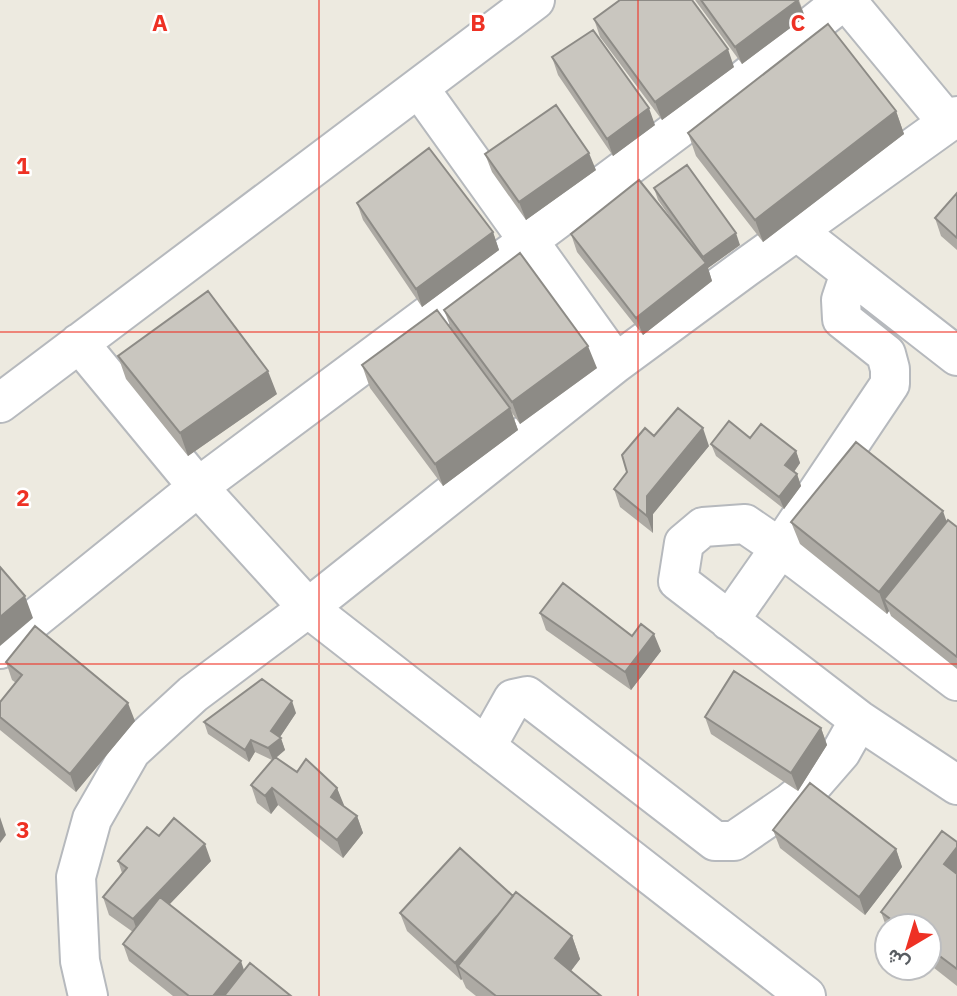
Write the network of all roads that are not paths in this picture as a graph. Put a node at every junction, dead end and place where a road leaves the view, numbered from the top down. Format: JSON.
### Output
{"nodes":[{"id":1,"x":534,"y":0,"type":"edge"},
{"id":2,"x":845,"y":0,"type":"edge"},
{"id":3,"x":419,"y":88,"type":"junction"},
{"id":4,"x":953,"y":120,"type":"edge"},
{"id":5,"x":798,"y":232,"type":"junction"},
{"id":6,"x":529,"y":241,"type":"junction"},
{"id":7,"x":850,"y":273,"type":"junction"},
{"id":8,"x":79,"y":343,"type":"junction"},
{"id":9,"x":957,"y":356,"type":"edge"},
{"id":10,"x":616,"y":363,"type":"junction"},
{"id":11,"x":0,"y":403,"type":"edge"},
{"id":12,"x":198,"y":487,"type":"junction"},
{"id":13,"x":780,"y":548,"type":"junction"},
{"id":14,"x":308,"y":608,"type":"junction"},
{"id":15,"x":729,"y":621,"type":"junction"},
{"id":16,"x":0,"y":649,"type":"edge"},
{"id":17,"x":957,"y":681,"type":"edge"},
{"id":18,"x":859,"y":720,"type":"junction"},
{"id":19,"x":486,"y":747,"type":"junction"},
{"id":20,"x":957,"y":785,"type":"edge"},
{"id":21,"x":88,"y":996,"type":"edge"},
{"id":22,"x":806,"y":996,"type":"edge"}],
"edges":[{"from":1,"to":3,"type":"street"},
{"from":2,"to":4,"type":"street"},
{"from":2,"to":6,"type":"street"},
{"from":3,"to":6,"type":"street"},
{"from":3,"to":8,"type":"street"},
{"from":4,"to":5,"type":"street"},
{"from":5,"to":7,"type":"street"},
{"from":5,"to":10,"type":"street"},
{"from":6,"to":10,"type":"street"},
{"from":6,"to":12,"type":"street"},
{"from":7,"to":9,"type":"street"},
{"from":7,"to":13,"type":"street"},
{"from":8,"to":11,"type":"street"},
{"from":8,"to":12,"type":"street"},
{"from":10,"to":14,"type":"street"},
{"from":12,"to":14,"type":"street"},
{"from":12,"to":16,"type":"street"},
{"from":13,"to":15,"type":"street"},
{"from":13,"to":15,"type":"street"},
{"from":13,"to":17,"type":"street"},
{"from":14,"to":19,"type":"street"},
{"from":14,"to":21,"type":"street"},
{"from":15,"to":18,"type":"street"},
{"from":18,"to":19,"type":"street"},
{"from":18,"to":20,"type":"street"},
{"from":19,"to":22,"type":"street"}]}
